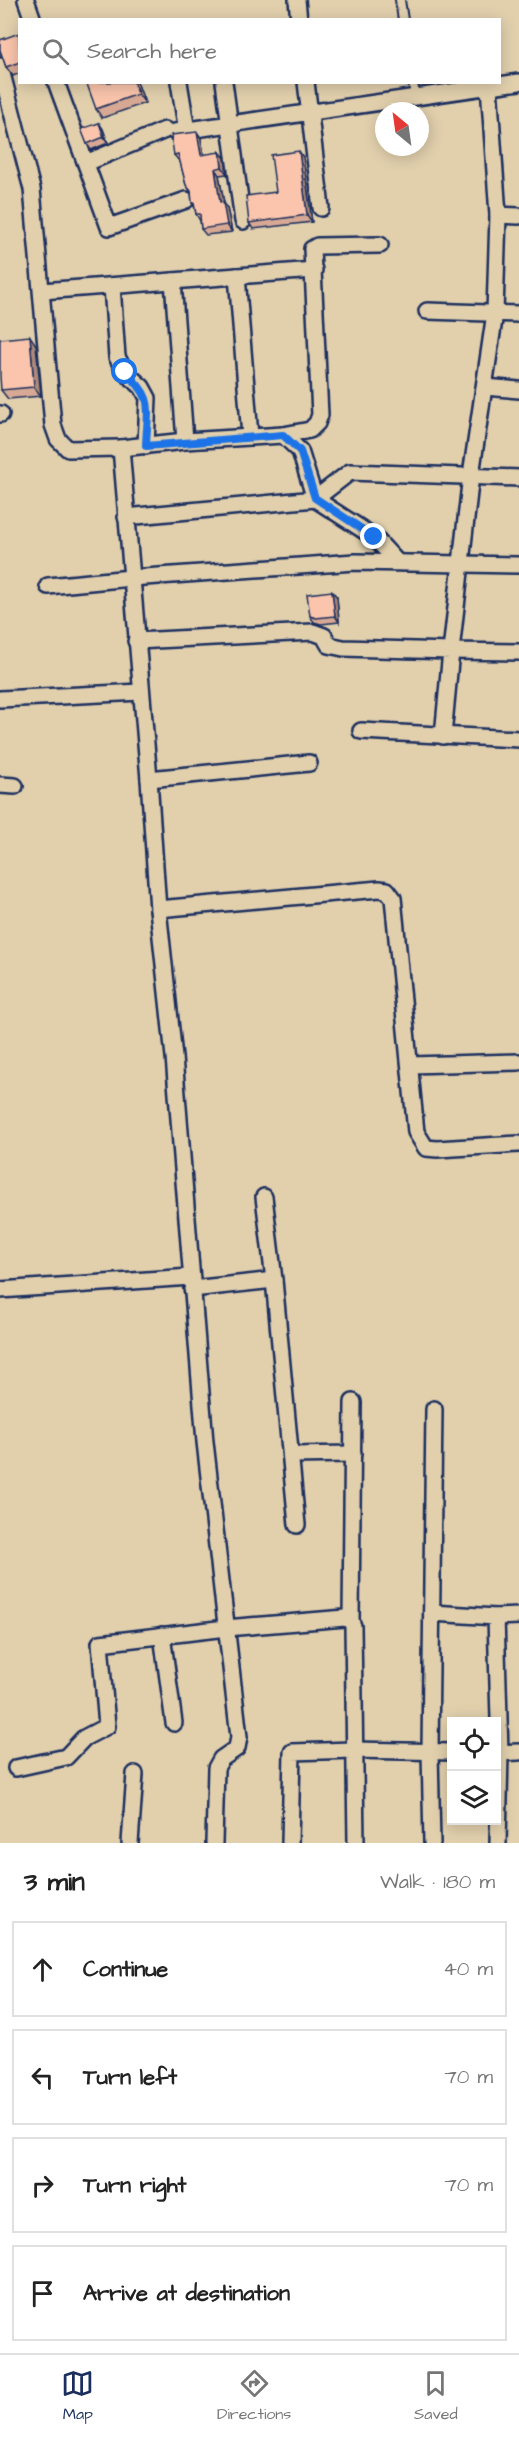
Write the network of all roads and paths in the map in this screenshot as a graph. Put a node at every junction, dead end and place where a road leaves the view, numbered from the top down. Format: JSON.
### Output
{"nodes":[{"id":1,"x":26,"y":0,"type":"edge"},
{"id":2,"x":297,"y":0,"type":"edge"},
{"id":3,"x":400,"y":0,"type":"edge"},
{"id":4,"x":32,"y":18,"type":"edge"},
{"id":5,"x":299,"y":18,"type":"edge"},
{"id":6,"x":403,"y":18,"type":"edge"},
{"id":7,"x":0,"y":66,"type":"edge"},
{"id":8,"x":519,"y":82,"type":"edge"},
{"id":9,"x":57,"y":84,"type":"edge"},
{"id":10,"x":179,"y":84,"type":"edge"},
{"id":11,"x":224,"y":84,"type":"edge"},
{"id":12,"x":306,"y":84,"type":"edge"},
{"id":13,"x":489,"y":86,"type":"junction"},
{"id":14,"x":414,"y":90,"type":"edge"},
{"id":15,"x":310,"y":114,"type":"junction"},
{"id":16,"x":229,"y":126,"type":"junction"},
{"id":17,"x":175,"y":131,"type":"junction"},
{"id":18,"x":86,"y":163,"type":"junction"},
{"id":19,"x":186,"y":200,"type":"dead end"},
{"id":20,"x":321,"y":208,"type":"dead end"},
{"id":21,"x":498,"y":215,"type":"junction"},
{"id":22,"x":519,"y":216,"type":"edge"},
{"id":23,"x":243,"y":221,"type":"dead end"},
{"id":24,"x":381,"y":245,"type":"dead end"},
{"id":25,"x":314,"y":270,"type":"junction"},
{"id":26,"x":237,"y":276,"type":"junction"},
{"id":27,"x":173,"y":281,"type":"junction"},
{"id":28,"x":112,"y":286,"type":"junction"},
{"id":29,"x":42,"y":291,"type":"junction"},
{"id":30,"x":427,"y":311,"type":"dead end"},
{"id":31,"x":495,"y":313,"type":"junction"},
{"id":32,"x":519,"y":314,"type":"edge"},
{"id":33,"x":485,"y":387,"type":"junction"},
{"id":34,"x":519,"y":390,"type":"edge"},
{"id":35,"x":283,"y":435,"type":"junction"},
{"id":36,"x":250,"y":436,"type":"junction"},
{"id":37,"x":185,"y":441,"type":"junction"},
{"id":38,"x":146,"y":446,"type":"junction"},
{"id":39,"x":121,"y":448,"type":"junction"},
{"id":40,"x":471,"y":475,"type":"junction"},
{"id":41,"x":519,"y":478,"type":"edge"},
{"id":42,"x":315,"y":498,"type":"junction"},
{"id":43,"x":126,"y":517,"type":"junction"},
{"id":44,"x":397,"y":562,"type":"junction"},
{"id":45,"x":462,"y":563,"type":"junction"},
{"id":46,"x":519,"y":565,"type":"edge"},
{"id":47,"x":131,"y":578,"type":"junction"},
{"id":48,"x":48,"y":586,"type":"dead end"},
{"id":49,"x":136,"y":641,"type":"junction"},
{"id":50,"x":451,"y":651,"type":"junction"},
{"id":51,"x":519,"y":652,"type":"edge"},
{"id":52,"x":141,"y":692,"type":"junction"},
{"id":53,"x":0,"y":699,"type":"edge"},
{"id":54,"x":361,"y":731,"type":"dead end"},
{"id":55,"x":443,"y":736,"type":"junction"},
{"id":56,"x":519,"y":739,"type":"edge"},
{"id":57,"x":309,"y":763,"type":"dead end"},
{"id":58,"x":150,"y":779,"type":"junction"},
{"id":59,"x":158,"y":909,"type":"junction"},
{"id":60,"x":519,"y":1062,"type":"edge"},
{"id":61,"x":411,"y":1065,"type":"junction"},
{"id":62,"x":519,"y":1144,"type":"edge"},
{"id":63,"x":264,"y":1197,"type":"dead end"},
{"id":64,"x":274,"y":1280,"type":"junction"},
{"id":65,"x":191,"y":1283,"type":"junction"},
{"id":66,"x":0,"y":1290,"type":"edge"},
{"id":67,"x":353,"y":1402,"type":"dead end"},
{"id":68,"x":434,"y":1409,"type":"dead end"},
{"id":69,"x":353,"y":1454,"type":"junction"},
{"id":70,"x":291,"y":1455,"type":"junction"},
{"id":71,"x":297,"y":1525,"type":"dead end"},
{"id":72,"x":432,"y":1613,"type":"junction"},
{"id":73,"x":519,"y":1616,"type":"edge"},
{"id":74,"x":496,"y":1617,"type":"junction"},
{"id":75,"x":351,"y":1621,"type":"junction"},
{"id":76,"x":226,"y":1628,"type":"junction"},
{"id":77,"x":162,"y":1635,"type":"junction"},
{"id":78,"x":497,"y":1717,"type":"edge"},
{"id":79,"x":174,"y":1723,"type":"dead end"},
{"id":80,"x":353,"y":1750,"type":"junction"},
{"id":81,"x":430,"y":1752,"type":"junction"},
{"id":82,"x":447,"y":1752,"type":"edge"},
{"id":83,"x":519,"y":1752,"type":"edge"},
{"id":84,"x":501,"y":1753,"type":"edge"},
{"id":85,"x":16,"y":1768,"type":"dead end"},
{"id":86,"x":498,"y":1771,"type":"edge"},
{"id":87,"x":135,"y":1774,"type":"dead end"},
{"id":88,"x":130,"y":1843,"type":"edge"},
{"id":89,"x":214,"y":1843,"type":"edge"},
{"id":90,"x":290,"y":1843,"type":"edge"},
{"id":91,"x":356,"y":1843,"type":"edge"},
{"id":92,"x":432,"y":1843,"type":"edge"},
{"id":93,"x":498,"y":1843,"type":"edge"}],
"edges":[{"from":1,"to":4,"type":"street"},
{"from":2,"to":5,"type":"street"},
{"from":3,"to":6,"type":"lane"},
{"from":7,"to":29,"type":"street"},
{"from":8,"to":13,"type":"street"},
{"from":9,"to":18,"type":"street"},
{"from":10,"to":17,"type":"street"},
{"from":11,"to":16,"type":"street"},
{"from":12,"to":15,"type":"street"},
{"from":13,"to":14,"type":"street"},
{"from":13,"to":21,"type":"street"},
{"from":14,"to":15,"type":"street"},
{"from":15,"to":16,"type":"street"},
{"from":15,"to":20,"type":"street"},
{"from":16,"to":17,"type":"street"},
{"from":16,"to":23,"type":"street"},
{"from":17,"to":18,"type":"street"},
{"from":18,"to":19,"type":"street"},
{"from":21,"to":22,"type":"street"},
{"from":21,"to":31,"type":"street"},
{"from":24,"to":25,"type":"street"},
{"from":25,"to":26,"type":"street"},
{"from":25,"to":35,"type":"street"},
{"from":26,"to":27,"type":"street"},
{"from":26,"to":36,"type":"street"},
{"from":27,"to":28,"type":"street"},
{"from":27,"to":37,"type":"street"},
{"from":28,"to":29,"type":"street"},
{"from":28,"to":38,"type":"street"},
{"from":29,"to":39,"type":"street"},
{"from":30,"to":31,"type":"street"},
{"from":31,"to":32,"type":"street"},
{"from":31,"to":33,"type":"street"},
{"from":33,"to":34,"type":"street"},
{"from":33,"to":40,"type":"street"},
{"from":35,"to":36,"type":"street"},
{"from":35,"to":42,"type":"street"},
{"from":36,"to":37,"type":"street"},
{"from":37,"to":38,"type":"street"},
{"from":38,"to":39,"type":"street"},
{"from":39,"to":43,"type":"street"},
{"from":40,"to":41,"type":"street"},
{"from":40,"to":42,"type":"street"},
{"from":40,"to":45,"type":"street"},
{"from":42,"to":43,"type":"street"},
{"from":42,"to":44,"type":"street"},
{"from":43,"to":47,"type":"street"},
{"from":44,"to":45,"type":"street"},
{"from":44,"to":47,"type":"street"},
{"from":45,"to":46,"type":"street"},
{"from":45,"to":50,"type":"street"},
{"from":47,"to":48,"type":"street"},
{"from":47,"to":49,"type":"street"},
{"from":49,"to":50,"type":"street"},
{"from":49,"to":52,"type":"street"},
{"from":50,"to":51,"type":"street"},
{"from":50,"to":55,"type":"street"},
{"from":52,"to":53,"type":"street"},
{"from":52,"to":58,"type":"street"},
{"from":54,"to":55,"type":"street"},
{"from":55,"to":56,"type":"street"},
{"from":57,"to":58,"type":"street"},
{"from":58,"to":59,"type":"street"},
{"from":59,"to":61,"type":"street"},
{"from":59,"to":65,"type":"street"},
{"from":60,"to":61,"type":"street"},
{"from":61,"to":62,"type":"street"},
{"from":63,"to":64,"type":"street"},
{"from":64,"to":65,"type":"street"},
{"from":64,"to":70,"type":"street"},
{"from":65,"to":66,"type":"street"},
{"from":65,"to":76,"type":"street"},
{"from":67,"to":69,"type":"street"},
{"from":68,"to":72,"type":"street"},
{"from":69,"to":70,"type":"street"},
{"from":69,"to":75,"type":"street"},
{"from":70,"to":71,"type":"street"},
{"from":72,"to":74,"type":"street"},
{"from":72,"to":81,"type":"street"},
{"from":73,"to":74,"type":"street"},
{"from":74,"to":78,"type":"street"},
{"from":75,"to":76,"type":"street"},
{"from":75,"to":80,"type":"street"},
{"from":76,"to":77,"type":"street"},
{"from":76,"to":89,"type":"street"},
{"from":77,"to":79,"type":"street"},
{"from":77,"to":85,"type":"street"},
{"from":80,"to":81,"type":"street"},
{"from":80,"to":90,"type":"street"},
{"from":80,"to":91,"type":"street"},
{"from":81,"to":82,"type":"street"},
{"from":81,"to":92,"type":"street"},
{"from":83,"to":84,"type":"street"},
{"from":86,"to":93,"type":"street"},
{"from":87,"to":88,"type":"street"}]}
